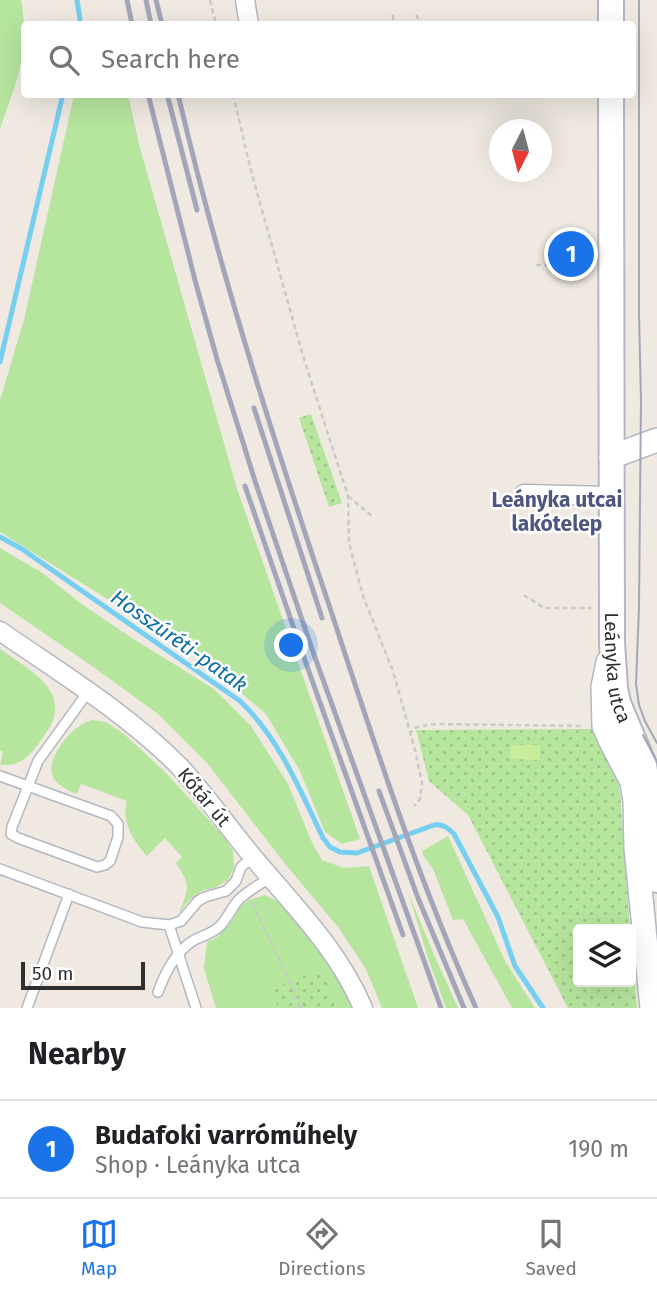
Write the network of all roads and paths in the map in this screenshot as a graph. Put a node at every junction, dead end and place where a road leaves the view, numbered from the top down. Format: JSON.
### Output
{"nodes":[{"id":1,"x":210,"y":0,"type":"edge"},
{"id":2,"x":245,"y":0,"type":"edge"},
{"id":3,"x":611,"y":0,"type":"edge"},
{"id":4,"x":393,"y":15,"type":"dead end"},
{"id":5,"x":416,"y":15,"type":"dead end"},
{"id":6,"x":215,"y":21,"type":"edge"},
{"id":7,"x":248,"y":21,"type":"edge"},
{"id":8,"x":393,"y":21,"type":"edge"},
{"id":9,"x":419,"y":21,"type":"edge"},
{"id":10,"x":611,"y":21,"type":"edge"},
{"id":11,"x":234,"y":98,"type":"edge"},
{"id":12,"x":611,"y":98,"type":"edge"},
{"id":13,"x":536,"y":265,"type":"dead end"},
{"id":14,"x":547,"y":265,"type":"dead end"},
{"id":15,"x":575,"y":265,"type":"dead end"},
{"id":16,"x":599,"y":265,"type":"dead end"},
{"id":17,"x":657,"y":440,"type":"edge"},
{"id":18,"x":611,"y":457,"type":"junction"},
{"id":19,"x":524,"y":495,"type":"dead end"},
{"id":20,"x":348,"y":496,"type":"junction"},
{"id":21,"x":611,"y":496,"type":"junction"},
{"id":22,"x":372,"y":516,"type":"dead end"},
{"id":23,"x":524,"y":595,"type":"dead end"},
{"id":24,"x":612,"y":608,"type":"junction"},
{"id":25,"x":0,"y":631,"type":"edge"},
{"id":26,"x":612,"y":643,"type":"junction"},
{"id":27,"x":88,"y":692,"type":"junction"},
{"id":28,"x":604,"y":726,"type":"junction"},
{"id":29,"x":410,"y":735,"type":"junction"},
{"id":30,"x":657,"y":757,"type":"edge"},
{"id":31,"x":0,"y":776,"type":"edge"},
{"id":32,"x":27,"y":785,"type":"junction"},
{"id":33,"x":414,"y":806,"type":"dead end"},
{"id":34,"x":652,"y":815,"type":"junction"},
{"id":35,"x":253,"y":857,"type":"junction"},
{"id":36,"x":0,"y":869,"type":"edge"},
{"id":37,"x":271,"y":877,"type":"junction"},
{"id":38,"x":657,"y":880,"type":"edge"},
{"id":39,"x":69,"y":894,"type":"junction"},
{"id":40,"x":248,"y":894,"type":"junction"},
{"id":41,"x":169,"y":925,"type":"junction"},
{"id":42,"x":179,"y":953,"type":"junction"},
{"id":43,"x":158,"y":992,"type":"dead end"},
{"id":44,"x":27,"y":1008,"type":"edge"},
{"id":45,"x":196,"y":1008,"type":"edge"},
{"id":46,"x":300,"y":1008,"type":"edge"},
{"id":47,"x":363,"y":1008,"type":"edge"},
{"id":48,"x":652,"y":1008,"type":"edge"}],
"edges":[{"from":1,"to":6,"type":"path"},
{"from":2,"to":7,"type":"street"},
{"from":3,"to":10,"type":"main road"},
{"from":4,"to":8,"type":"path"},
{"from":5,"to":9,"type":"path"},
{"from":11,"to":20,"type":"path"},
{"from":12,"to":18,"type":"main road","name":"Leányka utca"},
{"from":13,"to":14,"type":"path"},
{"from":15,"to":16,"type":"path"},
{"from":17,"to":18,"type":"street"},
{"from":18,"to":21,"type":"main road","name":"Leányka utca"},
{"from":19,"to":21,"type":"street"},
{"from":20,"to":22,"type":"path"},
{"from":20,"to":29,"type":"path"},
{"from":21,"to":24,"type":"main road","name":"Leányka utca"},
{"from":23,"to":24,"type":"path"},
{"from":24,"to":26,"type":"main road","name":"Leányka utca"},
{"from":25,"to":27,"type":"street","name":"Kőtár út"},
{"from":26,"to":28,"type":"street"},
{"from":26,"to":34,"type":"main road","name":"Leányka utca"},
{"from":27,"to":32,"type":"lane"},
{"from":27,"to":35,"type":"street","name":"Kőtár út"},
{"from":28,"to":29,"type":"path"},
{"from":28,"to":48,"type":"street"},
{"from":29,"to":33,"type":"path"},
{"from":30,"to":34,"type":"main road"},
{"from":31,"to":32,"type":"lane"},
{"from":32,"to":32,"type":"lane"},
{"from":34,"to":38,"type":"main road"},
{"from":35,"to":37,"type":"street","name":"Kőtár út"},
{"from":35,"to":41,"type":"lane"},
{"from":36,"to":39,"type":"lane"},
{"from":37,"to":40,"type":"lane"},
{"from":37,"to":47,"type":"street","name":"Kőtár út"},
{"from":39,"to":41,"type":"lane"},
{"from":39,"to":44,"type":"lane"},
{"from":40,"to":42,"type":"lane"},
{"from":40,"to":46,"type":"path"},
{"from":41,"to":42,"type":"lane"},
{"from":42,"to":43,"type":"lane"},
{"from":42,"to":45,"type":"lane"}]}
